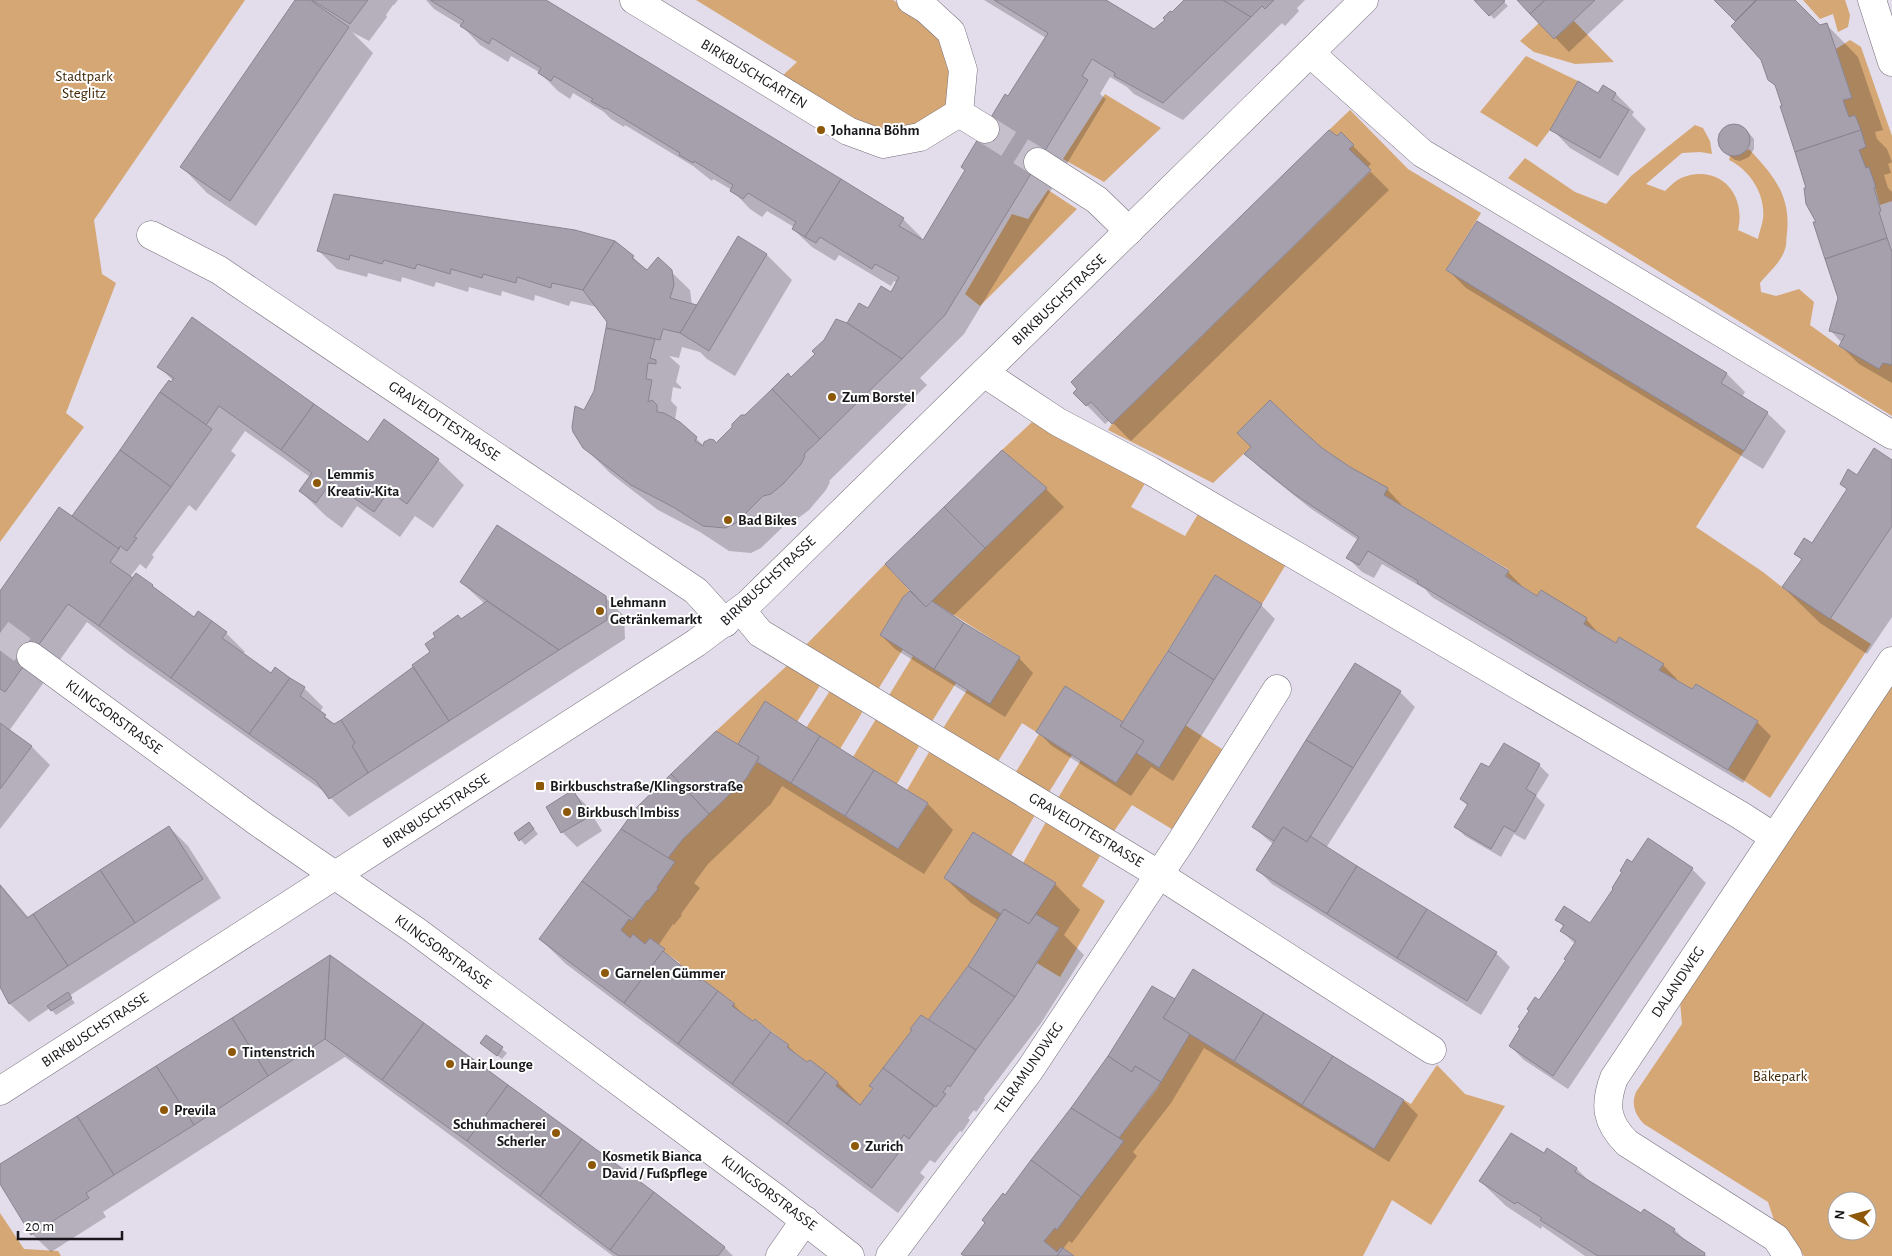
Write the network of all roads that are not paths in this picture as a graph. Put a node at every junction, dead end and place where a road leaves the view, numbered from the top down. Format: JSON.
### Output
{"nodes":[{"id":1,"x":634,"y":0,"type":"edge"},
{"id":2,"x":912,"y":0,"type":"edge"},
{"id":3,"x":1364,"y":0,"type":"edge"},
{"id":4,"x":1872,"y":0,"type":"edge"},
{"id":5,"x":1310,"y":54,"type":"junction"},
{"id":6,"x":1892,"y":62,"type":"edge"},
{"id":7,"x":959,"y":113,"type":"junction"},
{"id":8,"x":985,"y":129,"type":"tunnel mouth"},
{"id":9,"x":1038,"y":162,"type":"tunnel mouth"},
{"id":10,"x":1129,"y":231,"type":"junction"},
{"id":11,"x":152,"y":235,"type":"dead end"},
{"id":12,"x":984,"y":373,"type":"junction"},
{"id":13,"x":1892,"y":435,"type":"edge"},
{"id":14,"x":733,"y":616,"type":"junction"},
{"id":15,"x":31,"y":656,"type":"tunnel mouth"},
{"id":16,"x":1892,"y":661,"type":"edge"},
{"id":17,"x":1277,"y":689,"type":"dead end"},
{"id":18,"x":1774,"y":837,"type":"junction"},
{"id":19,"x":1158,"y":874,"type":"junction"},
{"id":20,"x":335,"y":875,"type":"junction"},
{"id":21,"x":1432,"y":1050,"type":"dead end"},
{"id":22,"x":0,"y":1091,"type":"edge"},
{"id":23,"x":805,"y":1220,"type":"junction"},
{"id":24,"x":780,"y":1256,"type":"edge"},
{"id":25,"x":850,"y":1256,"type":"edge"},
{"id":26,"x":890,"y":1256,"type":"edge"},
{"id":27,"x":1788,"y":1256,"type":"edge"}],
"edges":[{"from":1,"to":7,"type":"street","name":"BIRKBUSCHGARTEN"},
{"from":2,"to":7,"type":"street"},
{"from":3,"to":5,"type":"street","name":"BIRKBUSCHSTRASSE"},
{"from":4,"to":6,"type":"street"},
{"from":5,"to":10,"type":"street","name":"BIRKBUSCHSTRASSE"},
{"from":5,"to":13,"type":"street"},
{"from":7,"to":8,"type":"street"},
{"from":9,"to":10,"type":"street"},
{"from":10,"to":12,"type":"street","name":"BIRKBUSCHSTRASSE"},
{"from":11,"to":14,"type":"street","name":"GRAVELOTTESTRASSE"},
{"from":12,"to":14,"type":"street","name":"BIRKBUSCHSTRASSE"},
{"from":12,"to":18,"type":"street"},
{"from":14,"to":19,"type":"street","name":"GRAVELOTTESTRASSE"},
{"from":14,"to":20,"type":"street","name":"BIRKBUSCHSTRASSE"},
{"from":15,"to":20,"type":"street","name":"KLINGSORSTRASSE"},
{"from":16,"to":18,"type":"street","name":"DALANDWEG"},
{"from":17,"to":19,"type":"street","name":"TELRAMUNDWEG"},
{"from":18,"to":27,"type":"street","name":"DALANDWEG"},
{"from":19,"to":21,"type":"street","name":"GRAVELOTTESTRASSE"},
{"from":19,"to":26,"type":"street","name":"TELRAMUNDWEG"},
{"from":20,"to":22,"type":"street","name":"BIRKBUSCHSTRASSE"},
{"from":20,"to":23,"type":"street","name":"KLINGSORSTRASSE"},
{"from":23,"to":24,"type":"street"},
{"from":23,"to":25,"type":"street","name":"KLINGSORSTRASSE"}]}
